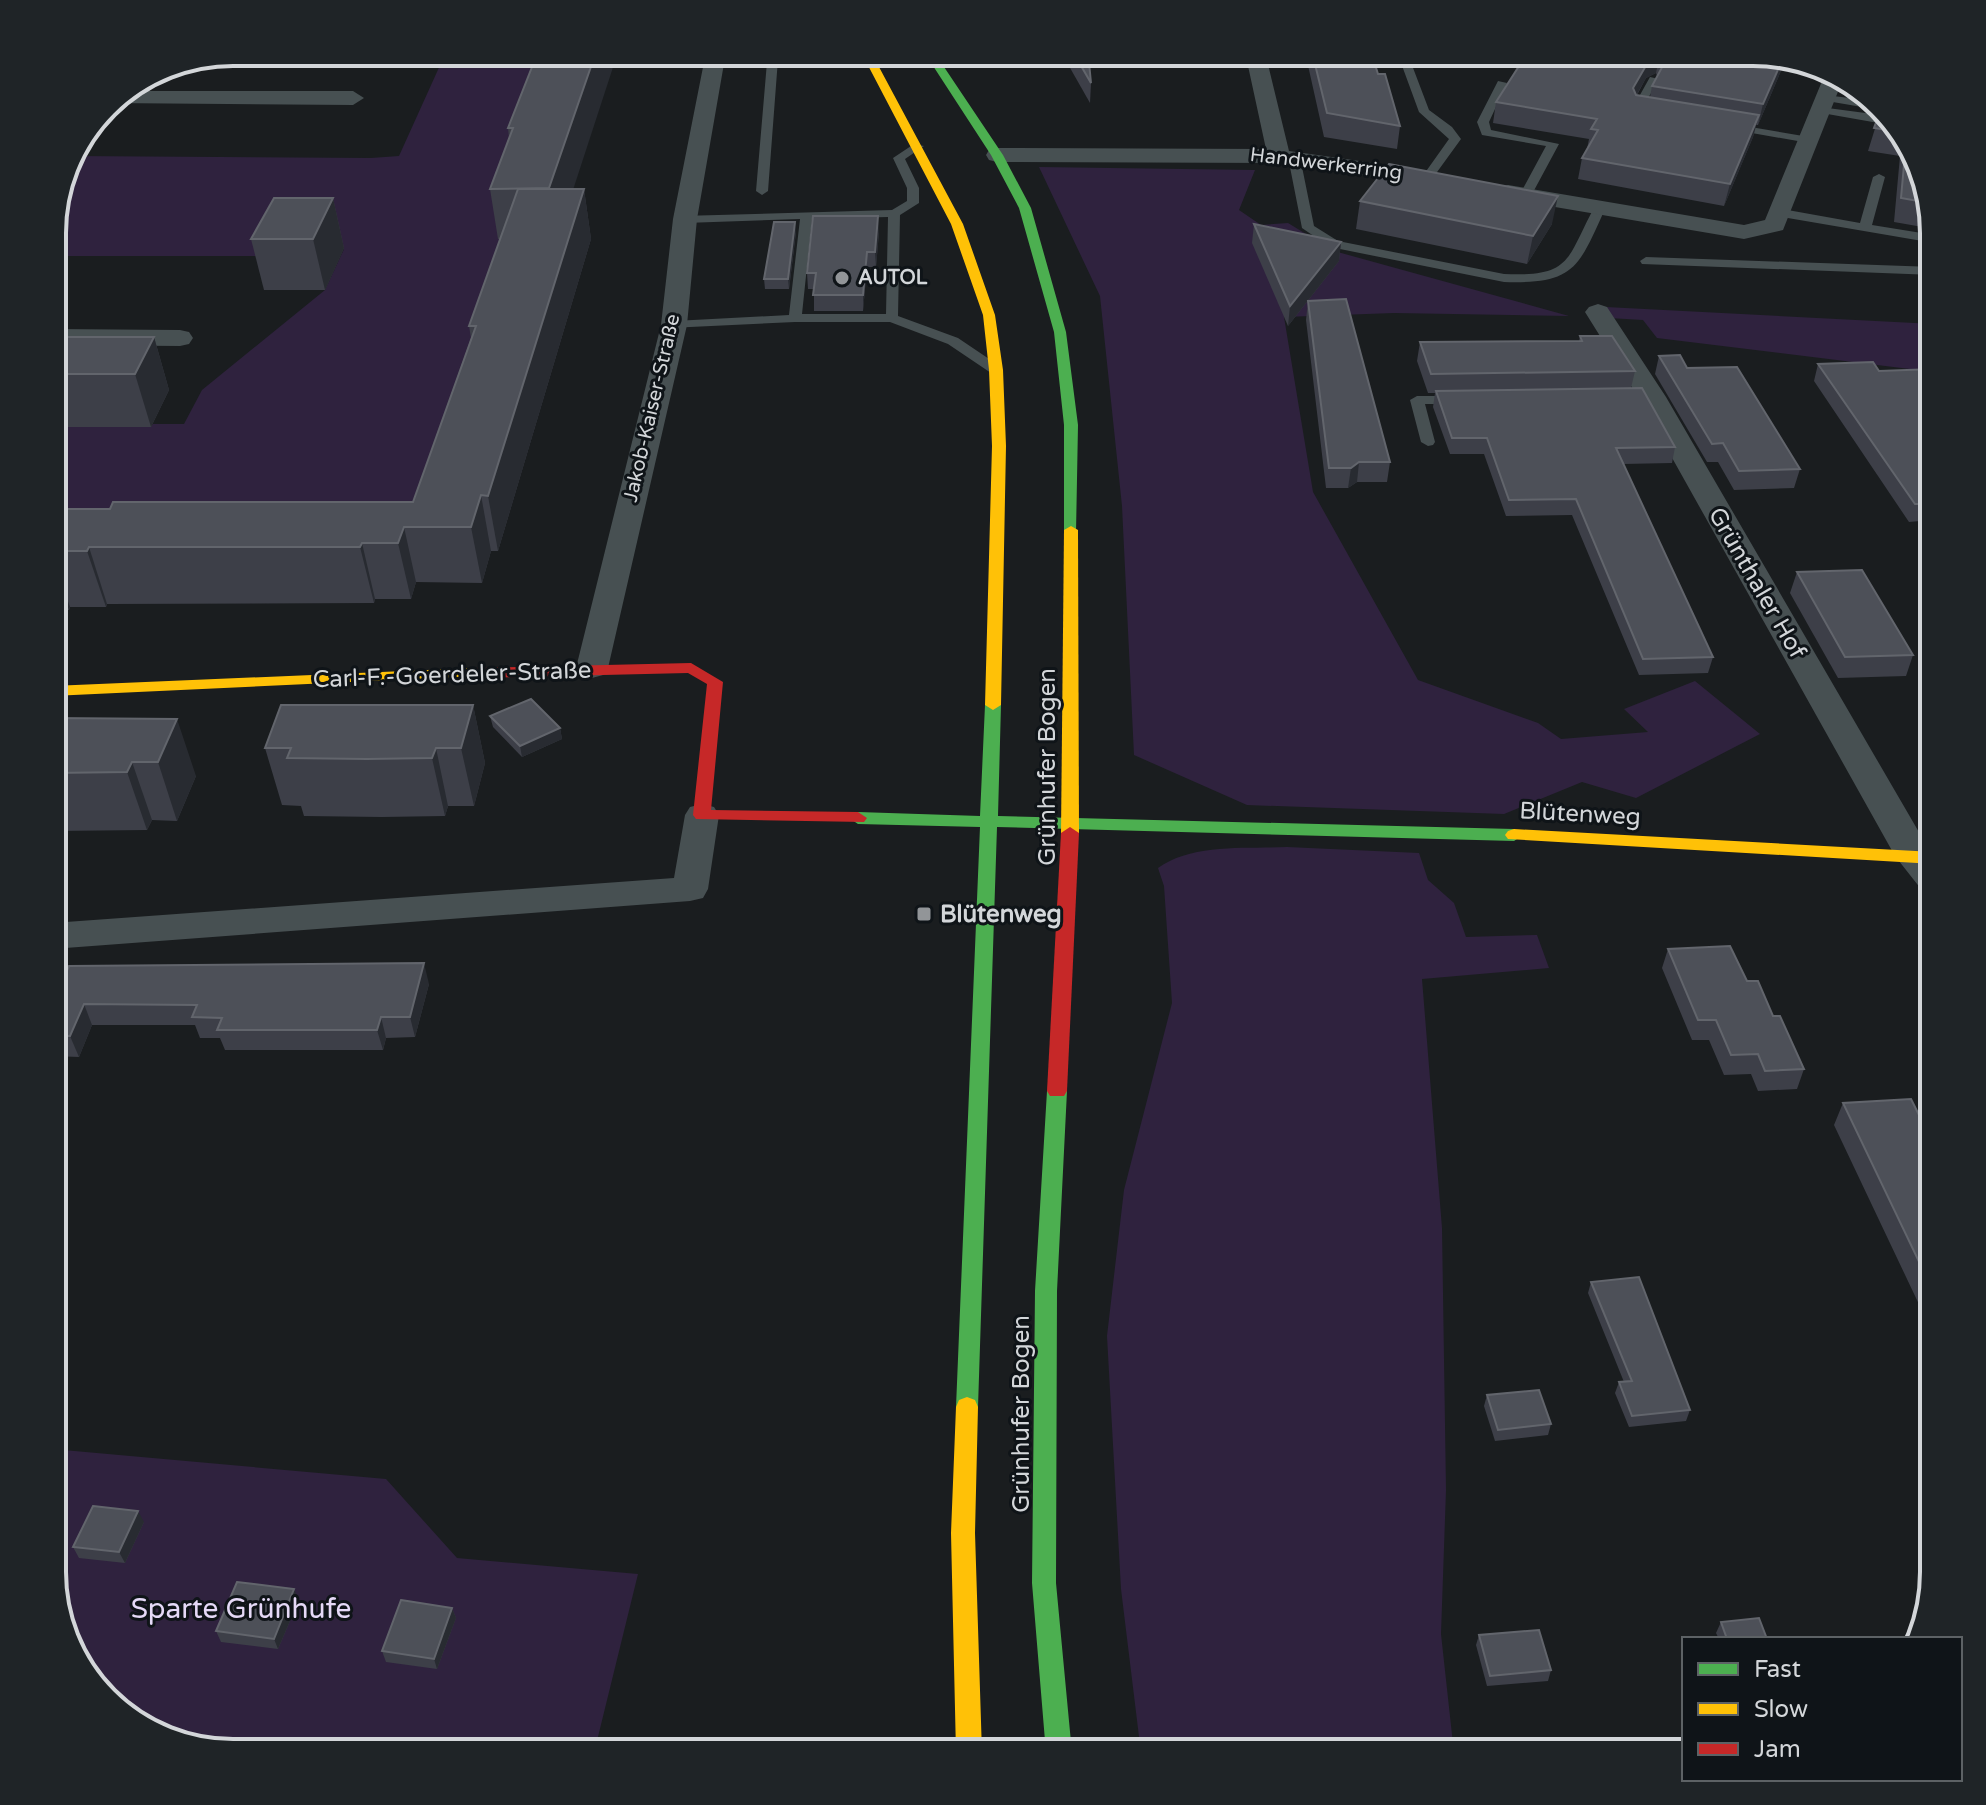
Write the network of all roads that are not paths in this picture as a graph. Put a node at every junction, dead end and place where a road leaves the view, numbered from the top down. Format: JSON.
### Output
{"nodes":[{"id":1,"x":714,"y":66,"type":"edge"},
{"id":2,"x":772,"y":66,"type":"edge"},
{"id":3,"x":874,"y":66,"type":"edge"},
{"id":4,"x":938,"y":66,"type":"edge"},
{"id":5,"x":1259,"y":66,"type":"edge"},
{"id":6,"x":1407,"y":66,"type":"edge"},
{"id":7,"x":1654,"y":79,"type":"edge"},
{"id":8,"x":1502,"y":83,"type":"dead end"},
{"id":9,"x":1830,"y":85,"type":"edge"},
{"id":10,"x":135,"y":98,"type":"edge"},
{"id":11,"x":353,"y":98,"type":"dead end"},
{"id":12,"x":1823,"y":104,"type":"junction"},
{"id":13,"x":1858,"y":104,"type":"edge"},
{"id":14,"x":1652,"y":114,"type":"edge"},
{"id":15,"x":1874,"y":118,"type":"edge"},
{"id":16,"x":1716,"y":128,"type":"edge"},
{"id":17,"x":1808,"y":144,"type":"junction"},
{"id":18,"x":918,"y":146,"type":"junction"},
{"id":19,"x":997,"y":155,"type":"junction"},
{"id":20,"x":1286,"y":157,"type":"junction"},
{"id":21,"x":1428,"y":177,"type":"junction"},
{"id":22,"x":1879,"y":177,"type":"dead end"},
{"id":23,"x":1456,"y":182,"type":"edge"},
{"id":24,"x":1484,"y":188,"type":"edge"},
{"id":25,"x":762,"y":191,"type":"dead end"},
{"id":26,"x":1525,"y":196,"type":"junction"},
{"id":27,"x":1599,"y":209,"type":"junction"},
{"id":28,"x":894,"y":213,"type":"junction"},
{"id":29,"x":1782,"y":213,"type":"junction"},
{"id":30,"x":806,"y":217,"type":"junction"},
{"id":31,"x":685,"y":219,"type":"junction"},
{"id":32,"x":1865,"y":227,"type":"junction"},
{"id":33,"x":1920,"y":237,"type":"edge"},
{"id":34,"x":1646,"y":261,"type":"dead end"},
{"id":35,"x":1920,"y":271,"type":"edge"},
{"id":36,"x":1598,"y":312,"type":"dead end"},
{"id":37,"x":795,"y":318,"type":"junction"},
{"id":38,"x":892,"y":318,"type":"junction"},
{"id":39,"x":674,"y":325,"type":"junction"},
{"id":40,"x":66,"y":337,"type":"edge"},
{"id":41,"x":180,"y":338,"type":"dead end"},
{"id":42,"x":996,"y":370,"type":"junction"},
{"id":43,"x":1480,"y":399,"type":"edge"},
{"id":44,"x":1428,"y":442,"type":"dead end"},
{"id":45,"x":592,"y":668,"type":"junction"},
{"id":46,"x":66,"y":690,"type":"edge"},
{"id":47,"x":702,"y":815,"type":"junction"},
{"id":48,"x":990,"y":821,"type":"junction"},
{"id":49,"x":1071,"y":822,"type":"junction"},
{"id":50,"x":1920,"y":853,"type":"edge"},
{"id":51,"x":1920,"y":865,"type":"edge"},
{"id":52,"x":66,"y":935,"type":"edge"},
{"id":53,"x":969,"y":1739,"type":"edge"},
{"id":54,"x":1058,"y":1739,"type":"edge"}],
"edges":[{"from":1,"to":31,"type":"street","name":"Jakob-Kaiser-Straße"},
{"from":2,"to":25,"type":"lane"},
{"from":3,"to":18,"type":"main road","name":"Grünhufer Bogen"},
{"from":4,"to":19,"type":"main road","name":"Grünhufer Bogen"},
{"from":5,"to":20,"type":"street"},
{"from":6,"to":21,"type":"lane"},
{"from":7,"to":14,"type":"lane"},
{"from":8,"to":26,"type":"lane"},
{"from":9,"to":12,"type":"street"},
{"from":10,"to":11,"type":"street"},
{"from":12,"to":13,"type":"lane"},
{"from":12,"to":15,"type":"lane"},
{"from":12,"to":17,"type":"street"},
{"from":16,"to":17,"type":"lane"},
{"from":17,"to":29,"type":"street"},
{"from":18,"to":28,"type":"lane"},
{"from":18,"to":42,"type":"main road","name":"Grünhufer Bogen"},
{"from":19,"to":20,"type":"street","name":"Handwerkerring"},
{"from":19,"to":49,"type":"main road","name":"Grünhufer Bogen"},
{"from":20,"to":21,"type":"street","name":"Handwerkerring"},
{"from":20,"to":27,"type":"lane"},
{"from":21,"to":23,"type":"street","name":"Handwerkerring"},
{"from":22,"to":32,"type":"lane"},
{"from":24,"to":26,"type":"street"},
{"from":26,"to":27,"type":"street"},
{"from":27,"to":29,"type":"street"},
{"from":28,"to":30,"type":"lane"},
{"from":28,"to":38,"type":"lane"},
{"from":29,"to":32,"type":"lane"},
{"from":30,"to":31,"type":"lane"},
{"from":30,"to":37,"type":"lane"},
{"from":31,"to":39,"type":"street","name":"Jakob-Kaiser-Straße"},
{"from":32,"to":33,"type":"lane"},
{"from":34,"to":35,"type":"lane"},
{"from":36,"to":50,"type":"street","name":"Grünthaler Hof"},
{"from":37,"to":38,"type":"lane"},
{"from":37,"to":39,"type":"lane"},
{"from":38,"to":42,"type":"lane"},
{"from":39,"to":45,"type":"street","name":"Jakob-Kaiser-Straße"},
{"from":40,"to":41,"type":"street"},
{"from":42,"to":48,"type":"main road","name":"Grünhufer Bogen"},
{"from":43,"to":44,"type":"lane"},
{"from":45,"to":46,"type":"main road","name":"Carl-F.-Goerdeler-Straße"},
{"from":45,"to":47,"type":"main road","name":"Carl-F.-Goerdeler-Straße"},
{"from":47,"to":48,"type":"main road","name":"Blütenweg"},
{"from":47,"to":52,"type":"street","name":"Carl-F.-Goerdeler-Straße"},
{"from":48,"to":49,"type":"main road","name":"Blütenweg"},
{"from":48,"to":53,"type":"main road","name":"Grünhufer Bogen"},
{"from":49,"to":51,"type":"main road","name":"Blütenweg"},
{"from":49,"to":54,"type":"main road","name":"Grünhufer Bogen"}]}
